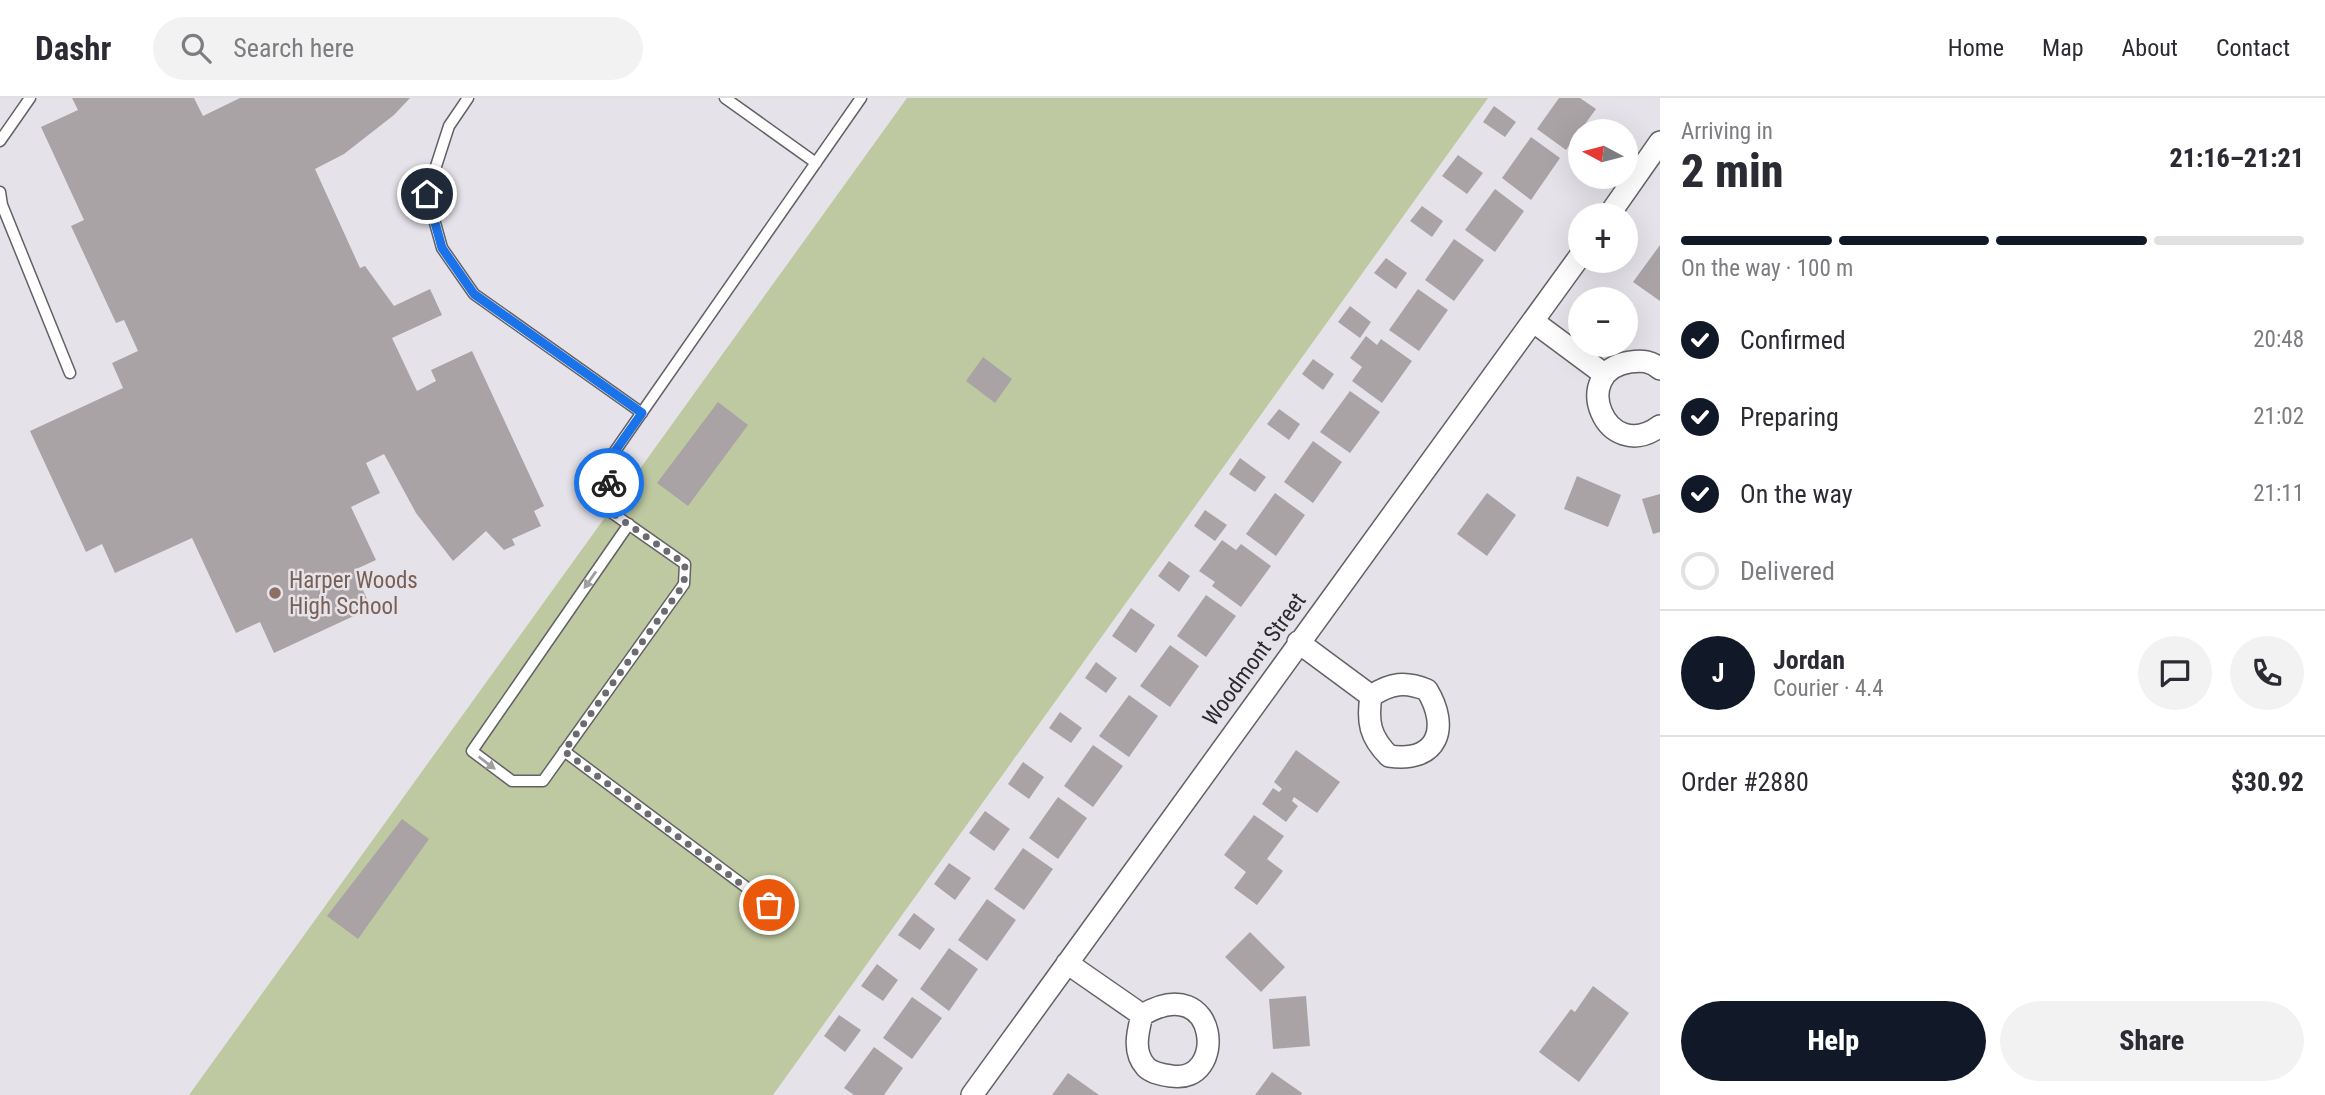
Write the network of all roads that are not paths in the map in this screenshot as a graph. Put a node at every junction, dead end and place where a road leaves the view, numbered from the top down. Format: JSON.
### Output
{"nodes":[{"id":1,"x":30,"y":98,"type":"edge"},
{"id":2,"x":468,"y":98,"type":"edge"},
{"id":3,"x":724,"y":98,"type":"edge"},
{"id":4,"x":861,"y":98,"type":"edge"},
{"id":5,"x":0,"y":141,"type":"edge"},
{"id":6,"x":1660,"y":142,"type":"edge"},
{"id":7,"x":816,"y":163,"type":"junction"},
{"id":8,"x":0,"y":192,"type":"edge"},
{"id":9,"x":1617,"y":203,"type":"edge"},
{"id":10,"x":1568,"y":273,"type":"edge"},
{"id":11,"x":1534,"y":322,"type":"junction"},
{"id":12,"x":1660,"y":369,"type":"edge"},
{"id":13,"x":70,"y":373,"type":"dead end"},
{"id":14,"x":1604,"y":374,"type":"junction"},
{"id":15,"x":642,"y":413,"type":"junction"},
{"id":16,"x":1660,"y":426,"type":"edge"},
{"id":17,"x":629,"y":524,"type":"junction"},
{"id":18,"x":1298,"y":642,"type":"junction"},
{"id":19,"x":1371,"y":696,"type":"dead end"},
{"id":20,"x":564,"y":751,"type":"junction"},
{"id":21,"x":769,"y":905,"type":"dead end"},
{"id":22,"x":1067,"y":963,"type":"junction"},
{"id":23,"x":1142,"y":1015,"type":"dead end"},
{"id":24,"x":972,"y":1095,"type":"edge"}],
"edges":[{"from":1,"to":5,"type":"lane"},
{"from":2,"to":15,"type":"lane"},
{"from":3,"to":7,"type":"lane"},
{"from":4,"to":7,"type":"lane"},
{"from":6,"to":9,"type":"street"},
{"from":7,"to":15,"type":"lane"},
{"from":8,"to":13,"type":"lane"},
{"from":10,"to":11,"type":"street","name":"Woodmont Street"},
{"from":11,"to":14,"type":"street"},
{"from":11,"to":18,"type":"street","name":"Woodmont Street"},
{"from":12,"to":14,"type":"street"},
{"from":14,"to":16,"type":"street"},
{"from":15,"to":17,"type":"lane"},
{"from":17,"to":20,"type":"lane"},
{"from":17,"to":20,"type":"lane","one_way":true},
{"from":18,"to":19,"type":"street"},
{"from":18,"to":22,"type":"street","name":"Woodmont Street"},
{"from":20,"to":21,"type":"lane"},
{"from":22,"to":23,"type":"street"},
{"from":22,"to":24,"type":"street","name":"Woodmont Street"}]}
